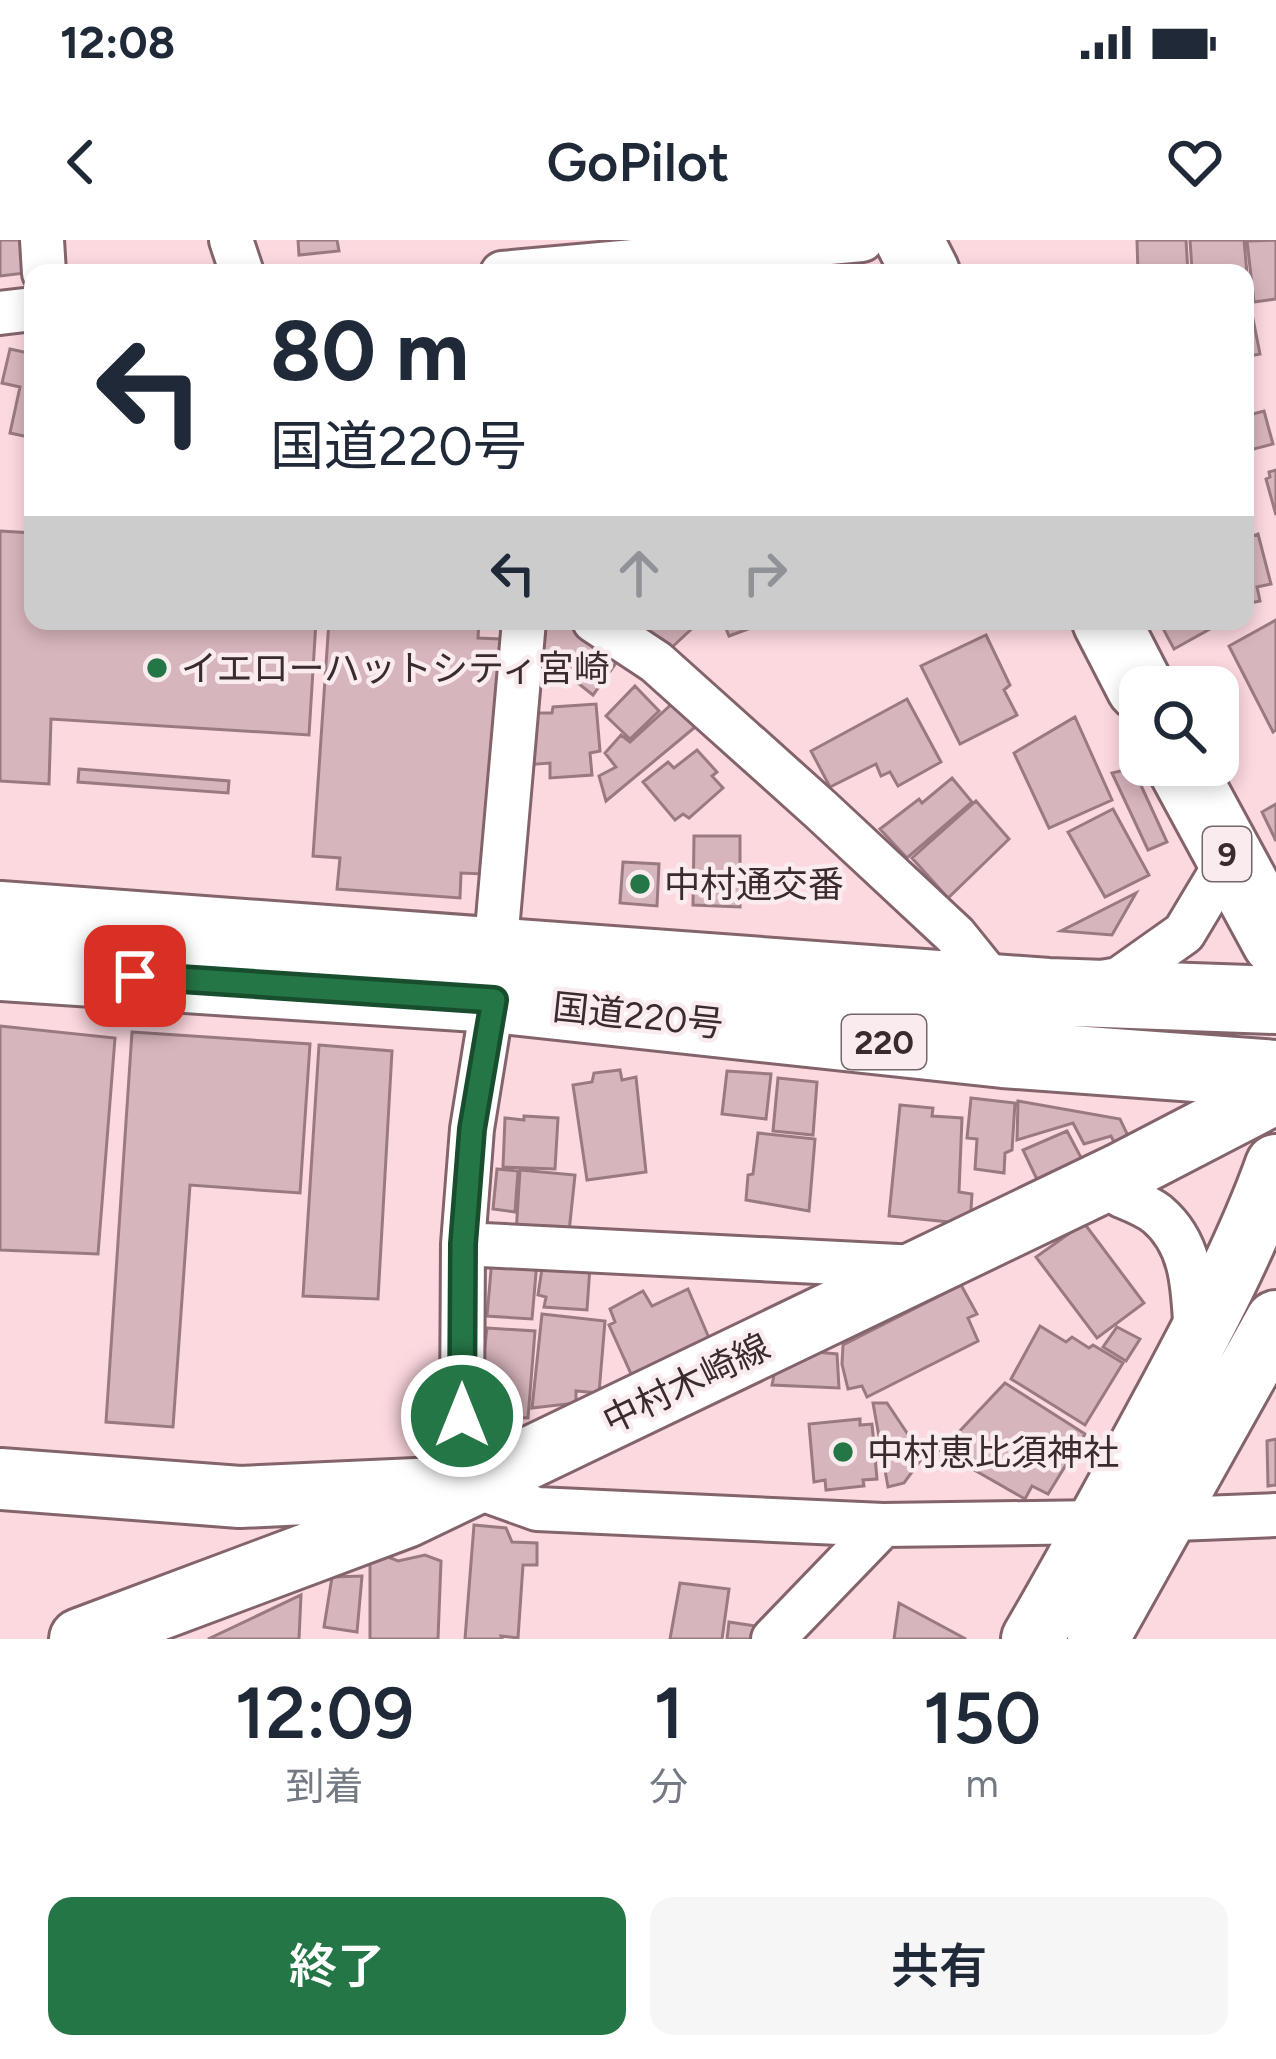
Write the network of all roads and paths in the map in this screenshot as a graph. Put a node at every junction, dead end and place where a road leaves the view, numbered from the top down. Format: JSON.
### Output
{"nodes":[{"id":1,"x":862,"y":240,"type":"edge"},
{"id":2,"x":600,"y":264,"type":"edge"},
{"id":3,"x":523,"y":630,"type":"edge"},
{"id":4,"x":608,"y":630,"type":"edge"},
{"id":5,"x":1111,"y":630,"type":"edge"},
{"id":6,"x":1129,"y":666,"type":"edge"},
{"id":7,"x":1191,"y":786,"type":"edge"},
{"id":8,"x":1229,"y":858,"type":"junction"},
{"id":9,"x":0,"y":915,"type":"edge"},
{"id":10,"x":1276,"y":942,"type":"edge"},
{"id":11,"x":0,"y":967,"type":"edge"},
{"id":12,"x":494,"y":976,"type":"junction"},
{"id":13,"x":1023,"y":990,"type":"junction"},
{"id":14,"x":1276,"y":1000,"type":"edge"},
{"id":15,"x":1276,"y":1074,"type":"edge"},
{"id":16,"x":1276,"y":1093,"type":"edge"},
{"id":17,"x":1276,"y":1166,"type":"edge"},
{"id":18,"x":1120,"y":1174,"type":"junction"},
{"id":19,"x":463,"y":1244,"type":"junction"},
{"id":20,"x":927,"y":1267,"type":"junction"},
{"id":21,"x":1276,"y":1322,"type":"edge"},
{"id":22,"x":1196,"y":1340,"type":"junction"},
{"id":23,"x":0,"y":1479,"type":"edge"},
{"id":24,"x":473,"y":1486,"type":"junction"},
{"id":25,"x":1276,"y":1515,"type":"edge"},
{"id":26,"x":1166,"y":1519,"type":"junction"},
{"id":27,"x":1100,"y":1522,"type":"junction"},
{"id":28,"x":883,"y":1525,"type":"junction"},
{"id":29,"x":80,"y":1639,"type":"edge"},
{"id":30,"x":772,"y":1639,"type":"edge"},
{"id":31,"x":1032,"y":1639,"type":"edge"},
{"id":32,"x":1098,"y":1639,"type":"edge"}],
"edges":[{"from":1,"to":2,"type":"street"},
{"from":3,"to":12,"type":"street"},
{"from":4,"to":13,"type":"street"},
{"from":5,"to":6,"type":"main road"},
{"from":7,"to":8,"type":"main road","number":"9"},
{"from":8,"to":10,"type":"main road","number":"9"},
{"from":8,"to":13,"type":"street"},
{"from":9,"to":12,"type":"main road","name":"国道220号","number":"220"},
{"from":11,"to":12,"type":"main road","name":"国道220号","number":"220"},
{"from":12,"to":13,"type":"main road","name":"国道220号","number":"220"},
{"from":12,"to":15,"type":"main road","name":"国道220号","number":"220"},
{"from":12,"to":19,"type":"street"},
{"from":13,"to":14,"type":"main road","name":"国道220号","number":"220"},
{"from":16,"to":18,"type":"main road","name":"中村木崎線"},
{"from":17,"to":22,"type":"main road"},
{"from":18,"to":20,"type":"main road","name":"中村木崎線"},
{"from":18,"to":22,"type":"street"},
{"from":19,"to":20,"type":"street"},
{"from":19,"to":24,"type":"street"},
{"from":20,"to":24,"type":"main road","name":"中村木崎線"},
{"from":21,"to":26,"type":"main road"},
{"from":22,"to":27,"type":"main road"},
{"from":23,"to":24,"type":"main road"},
{"from":24,"to":28,"type":"street"},
{"from":24,"to":29,"type":"main road","name":"中村木崎線"},
{"from":25,"to":26,"type":"street"},
{"from":26,"to":27,"type":"street"},
{"from":26,"to":32,"type":"main road"},
{"from":27,"to":28,"type":"street"},
{"from":27,"to":31,"type":"main road"},
{"from":28,"to":30,"type":"street"}]}
